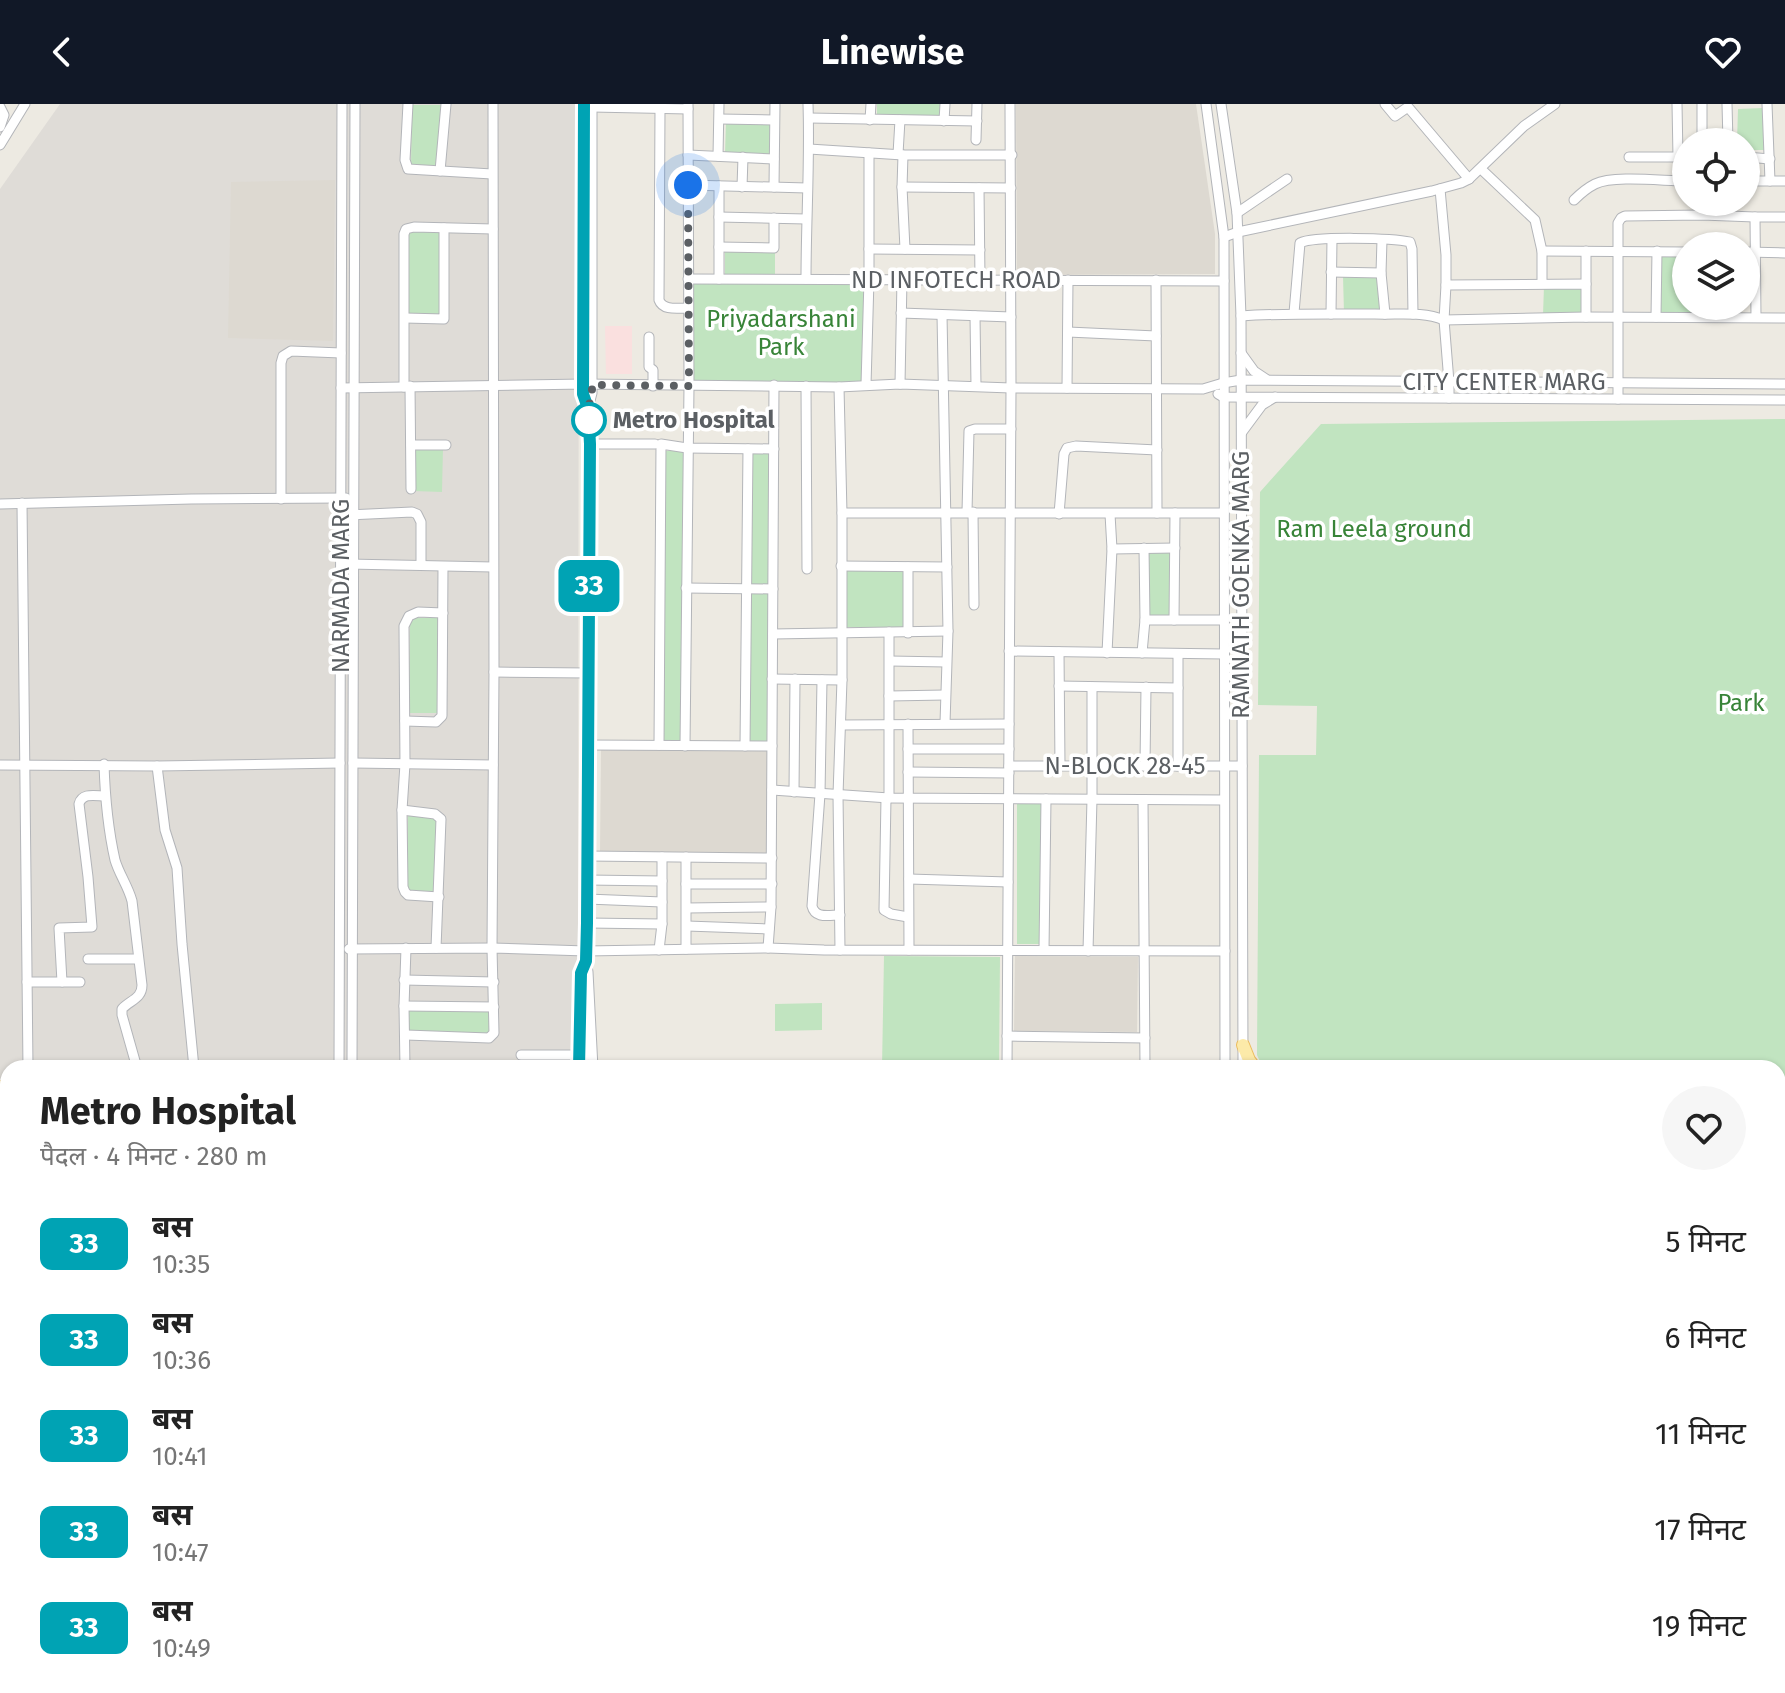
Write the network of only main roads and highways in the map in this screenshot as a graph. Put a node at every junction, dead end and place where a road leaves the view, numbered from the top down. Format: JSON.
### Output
{"nodes":[{"id":1,"x":1243,"y":1045,"type":"road end"},
{"id":2,"x":1249,"y":1060,"type":"edge"}],
"edges":[{"from":1,"to":2,"type":"main road"}]}
